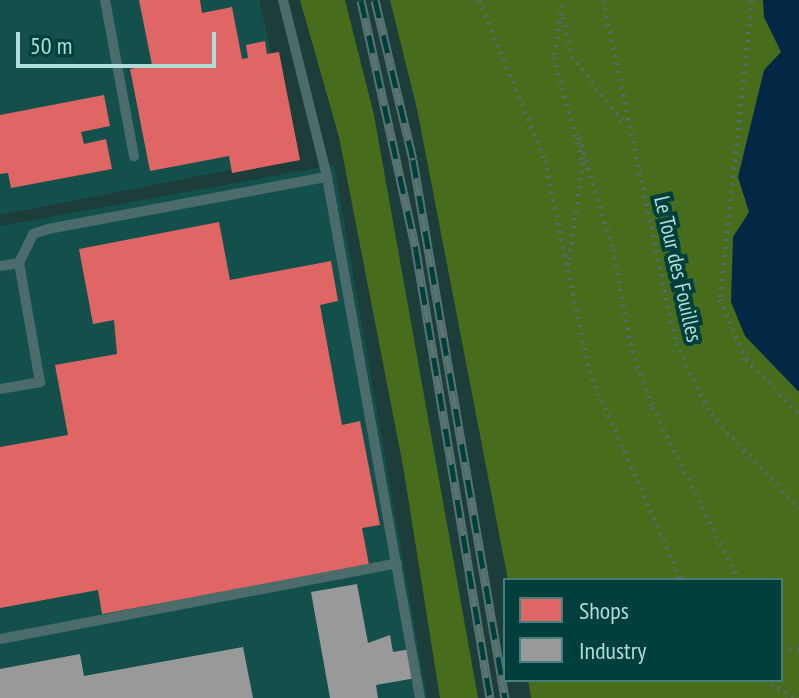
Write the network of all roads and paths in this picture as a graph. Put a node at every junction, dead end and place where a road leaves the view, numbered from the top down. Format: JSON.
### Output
{"nodes":[{"id":1,"x":105,"y":0,"type":"edge"},
{"id":2,"x":283,"y":0,"type":"edge"},
{"id":3,"x":479,"y":0,"type":"edge"},
{"id":4,"x":603,"y":0,"type":"edge"},
{"id":5,"x":752,"y":0,"type":"edge"},
{"id":6,"x":562,"y":2,"type":"edge"},
{"id":7,"x":626,"y":126,"type":"junction"},
{"id":8,"x":579,"y":137,"type":"junction"},
{"id":9,"x":134,"y":156,"type":"dead end"},
{"id":10,"x":327,"y":177,"type":"junction"},
{"id":11,"x":19,"y":263,"type":"junction"},
{"id":12,"x":0,"y":266,"type":"edge"},
{"id":13,"x":567,"y":272,"type":"junction"},
{"id":14,"x":0,"y":389,"type":"edge"},
{"id":15,"x":799,"y":414,"type":"edge"},
{"id":16,"x":799,"y":508,"type":"edge"},
{"id":17,"x":397,"y":563,"type":"junction"},
{"id":18,"x":680,"y":578,"type":"edge"},
{"id":19,"x":738,"y":578,"type":"edge"},
{"id":20,"x":0,"y":639,"type":"edge"},
{"id":21,"x":767,"y":682,"type":"edge"},
{"id":22,"x":420,"y":698,"type":"edge"},
{"id":23,"x":795,"y":698,"type":"edge"}],
"edges":[{"from":1,"to":9,"type":"lane"},
{"from":2,"to":10,"type":"lane"},
{"from":3,"to":13,"type":"path"},
{"from":4,"to":7,"type":"path","name":"Le Tour des Fouilles"},
{"from":5,"to":15,"type":"path"},
{"from":6,"to":7,"type":"path"},
{"from":6,"to":8,"type":"path"},
{"from":7,"to":16,"type":"path","name":"Le Tour des Fouilles"},
{"from":8,"to":13,"type":"path"},
{"from":8,"to":19,"type":"path"},
{"from":10,"to":11,"type":"lane"},
{"from":10,"to":17,"type":"lane"},
{"from":11,"to":12,"type":"lane"},
{"from":11,"to":14,"type":"lane"},
{"from":13,"to":18,"type":"path"},
{"from":17,"to":20,"type":"lane"},
{"from":17,"to":22,"type":"lane"},
{"from":21,"to":23,"type":"path"}]}
